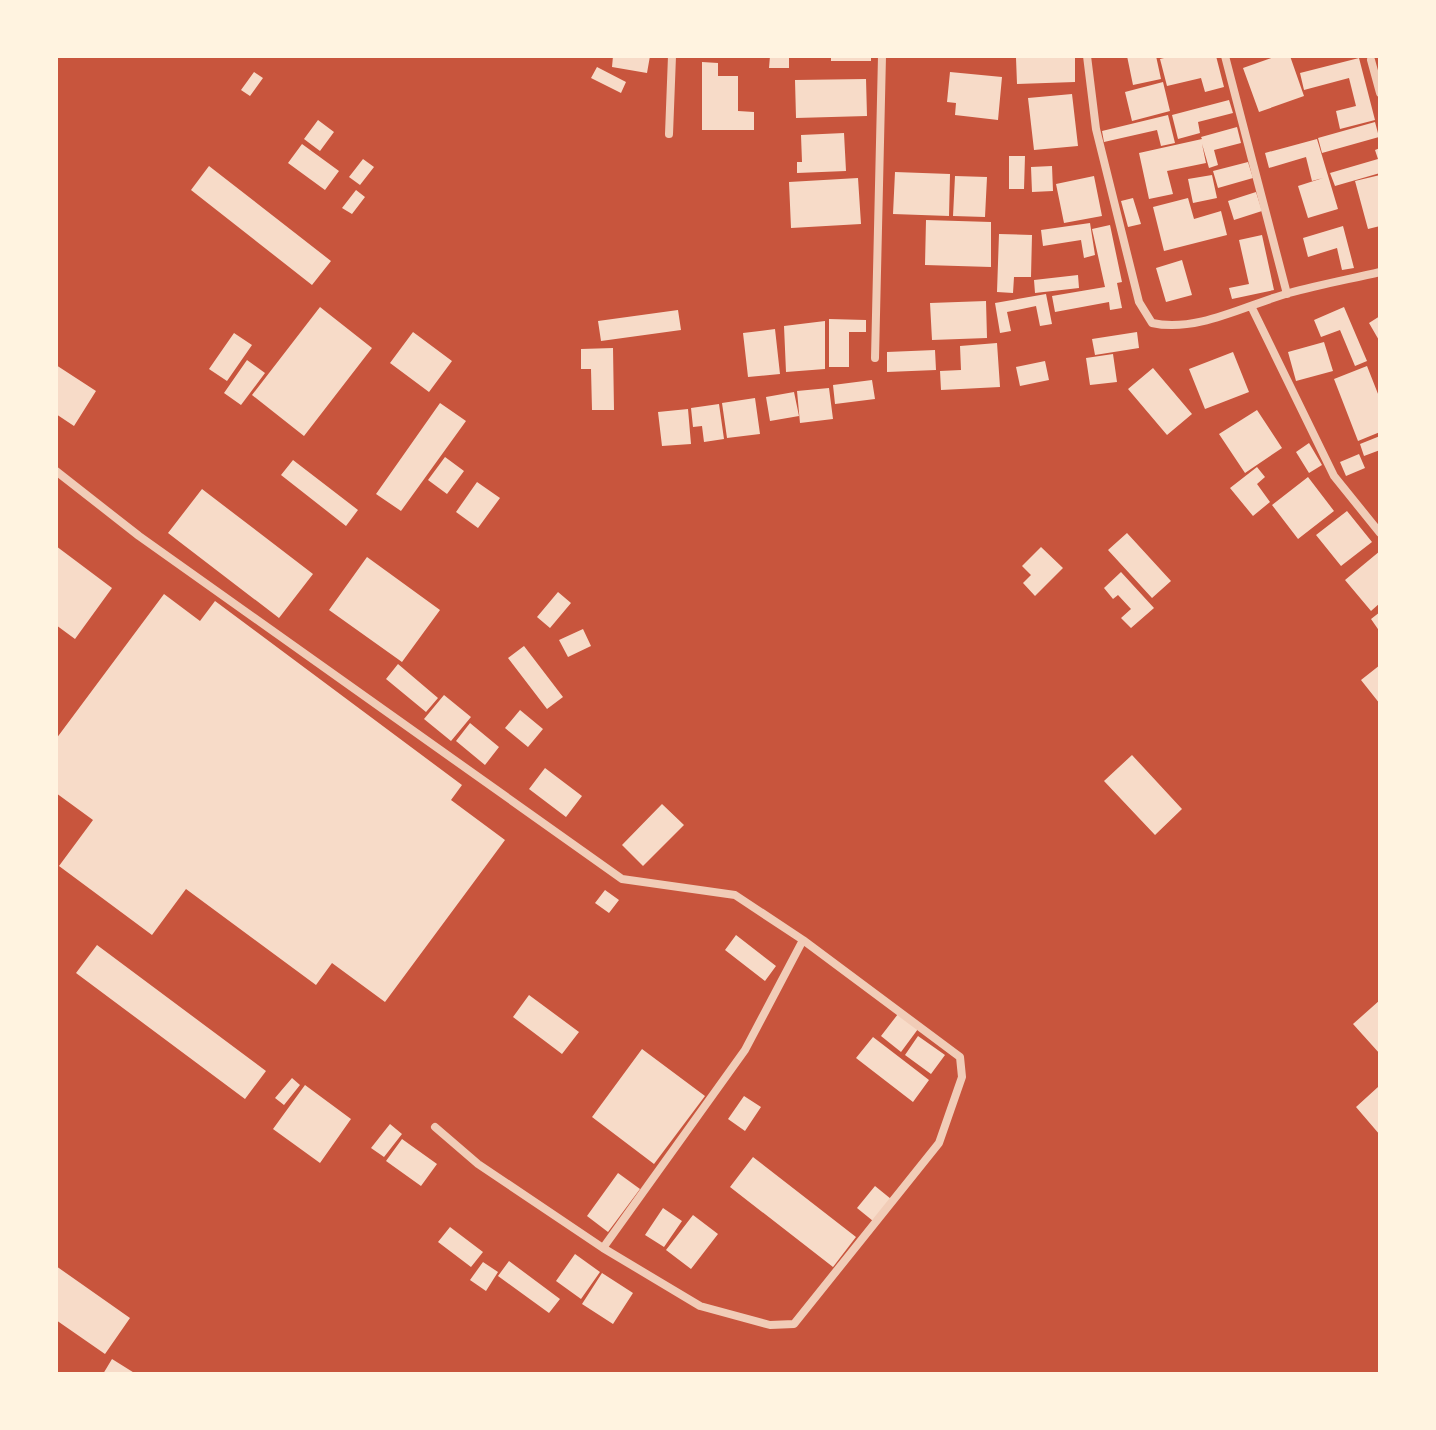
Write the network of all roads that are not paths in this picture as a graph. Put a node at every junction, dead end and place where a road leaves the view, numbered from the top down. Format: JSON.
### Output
{"nodes":[{"id":1,"x":672,"y":56,"type":"edge"},
{"id":2,"x":882,"y":56,"type":"edge"},
{"id":3,"x":1087,"y":56,"type":"edge"},
{"id":4,"x":1225,"y":56,"type":"edge"},
{"id":5,"x":1371,"y":60,"type":"dead end"},
{"id":6,"x":1380,"y":93,"type":"edge"},
{"id":7,"x":669,"y":134,"type":"dead end"},
{"id":8,"x":1380,"y":272,"type":"edge"},
{"id":9,"x":1287,"y":294,"type":"junction"},
{"id":10,"x":1252,"y":308,"type":"junction"},
{"id":11,"x":875,"y":358,"type":"dead end"},
{"id":12,"x":56,"y":471,"type":"edge"},
{"id":13,"x":1380,"y":533,"type":"edge"},
{"id":14,"x":803,"y":940,"type":"junction"},
{"id":15,"x":435,"y":1127,"type":"dead end"},
{"id":16,"x":603,"y":1248,"type":"junction"}],
"edges":[{"from":1,"to":7,"type":"street"},
{"from":2,"to":11,"type":"street"},
{"from":3,"to":10,"type":"street"},
{"from":4,"to":9,"type":"street"},
{"from":5,"to":6,"type":"street"},
{"from":8,"to":9,"type":"street"},
{"from":9,"to":10,"type":"street"},
{"from":10,"to":13,"type":"street"},
{"from":12,"to":14,"type":"street"},
{"from":14,"to":16,"type":"street"},
{"from":14,"to":16,"type":"street"},
{"from":15,"to":16,"type":"street"}]}
